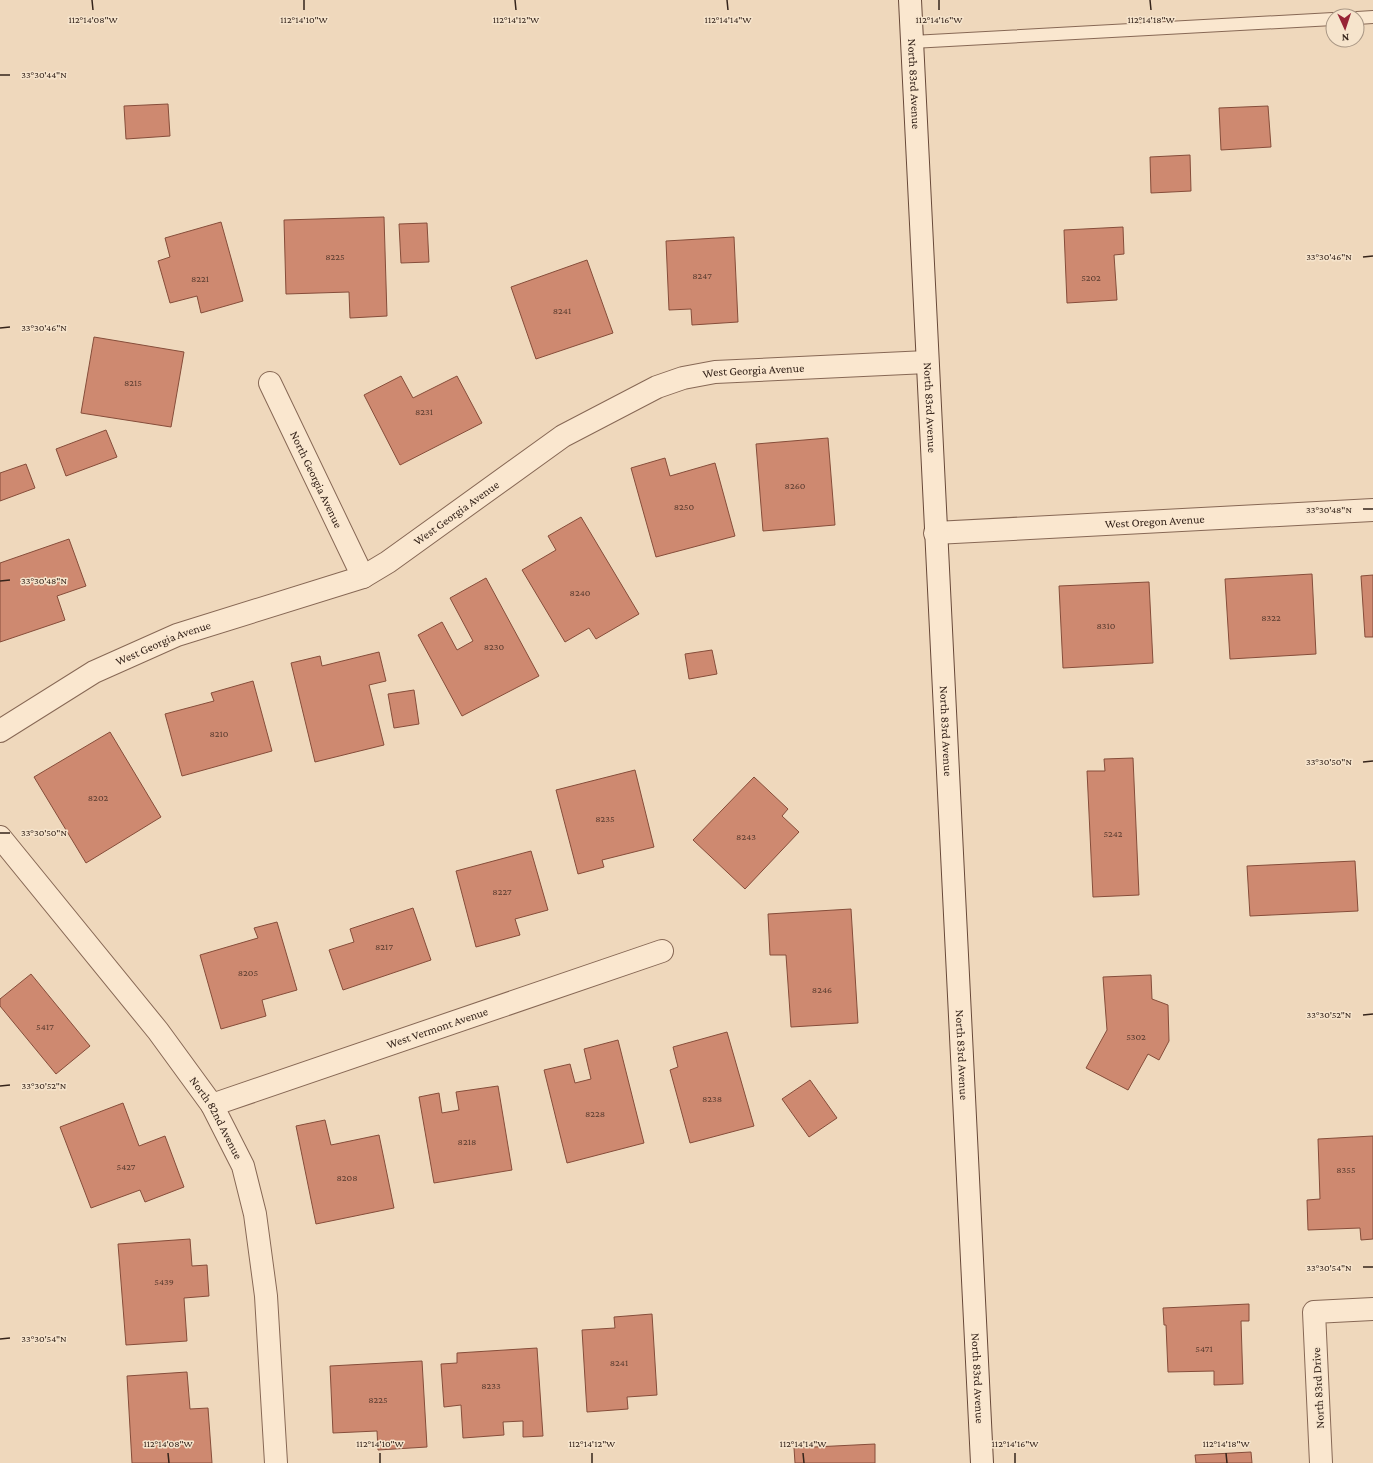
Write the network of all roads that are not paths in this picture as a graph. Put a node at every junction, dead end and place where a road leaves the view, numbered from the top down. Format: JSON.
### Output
{"nodes":[{"id":1,"x":910,"y":0,"type":"edge"},
{"id":2,"x":1325,"y":19,"type":"edge"},
{"id":3,"x":912,"y":42,"type":"junction"},
{"id":4,"x":927,"y":362,"type":"junction"},
{"id":5,"x":270,"y":383,"type":"dead end"},
{"id":6,"x":1373,"y":510,"type":"edge"},
{"id":7,"x":935,"y":533,"type":"junction"},
{"id":8,"x":363,"y":577,"type":"junction"},
{"id":9,"x":0,"y":731,"type":"edge"},
{"id":10,"x":0,"y":837,"type":"edge"},
{"id":11,"x":662,"y":951,"type":"dead end"},
{"id":12,"x":212,"y":1105,"type":"junction"},
{"id":13,"x":1373,"y":1309,"type":"edge"},
{"id":14,"x":276,"y":1463,"type":"edge"},
{"id":15,"x":982,"y":1463,"type":"edge"},
{"id":16,"x":1322,"y":1463,"type":"edge"}],
"edges":[{"from":1,"to":3,"type":"street","name":"North 83rd Avenue"},
{"from":2,"to":3,"type":"lane"},
{"from":3,"to":4,"type":"street","name":"North 83rd Avenue"},
{"from":4,"to":7,"type":"street","name":"North 83rd Avenue"},
{"from":4,"to":8,"type":"street","name":"West Georgia Avenue"},
{"from":5,"to":8,"type":"street","name":"North Georgia Avenue"},
{"from":6,"to":7,"type":"street","name":"West Oregon Avenue"},
{"from":7,"to":15,"type":"street","name":"North 83rd Avenue"},
{"from":8,"to":9,"type":"street","name":"West Georgia Avenue"},
{"from":10,"to":12,"type":"street","name":"North 82nd Avenue"},
{"from":11,"to":12,"type":"street","name":"West Vermont Avenue"},
{"from":12,"to":14,"type":"street","name":"North 82nd Avenue"},
{"from":13,"to":16,"type":"street","name":"North 83rd Drive"}]}
